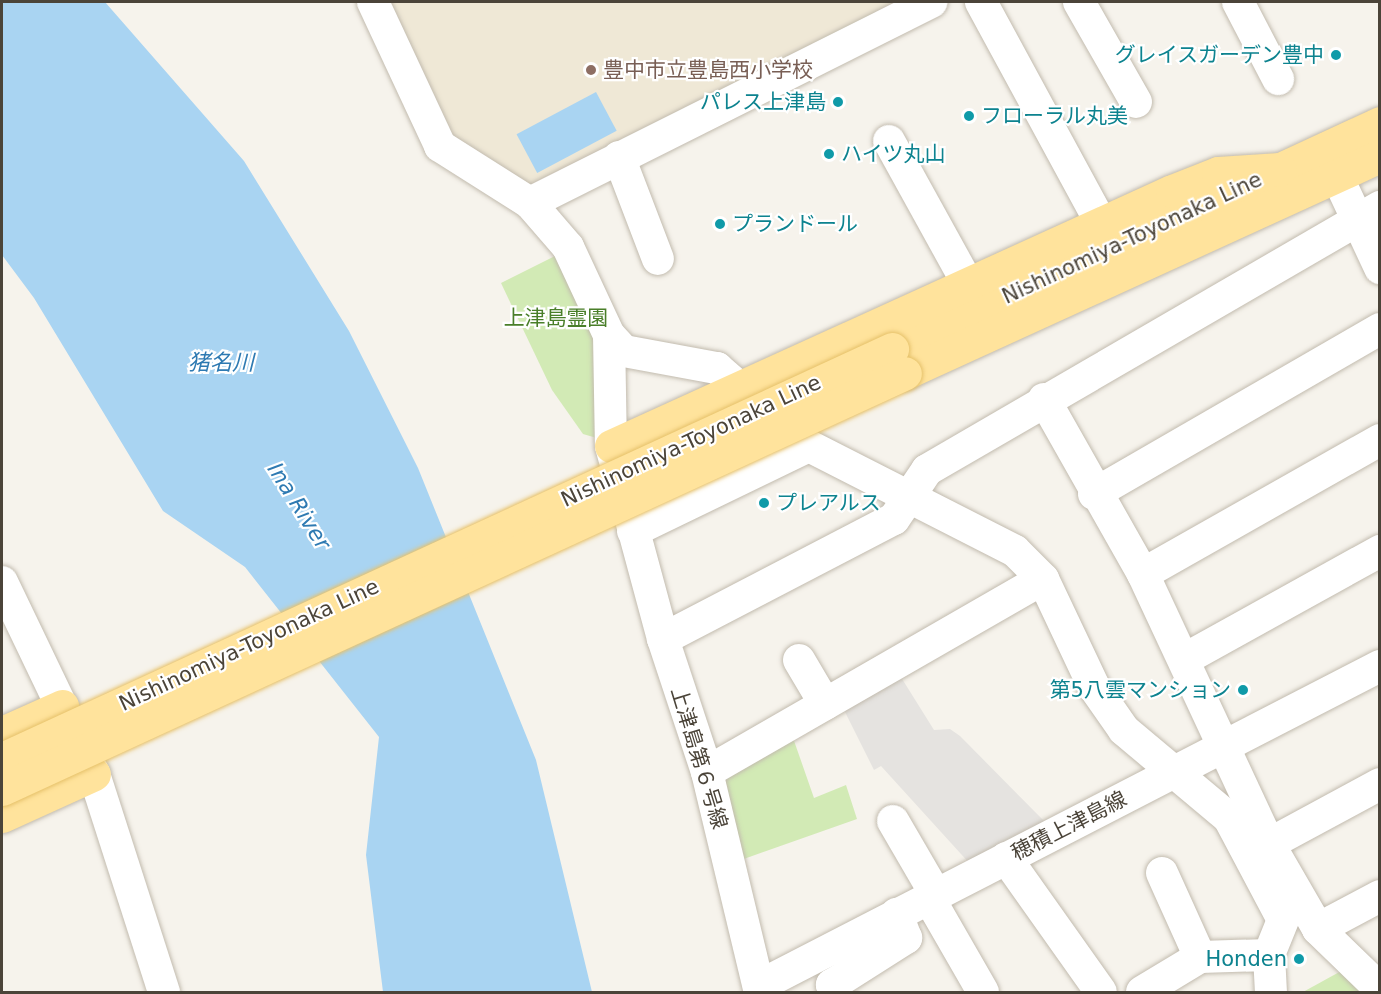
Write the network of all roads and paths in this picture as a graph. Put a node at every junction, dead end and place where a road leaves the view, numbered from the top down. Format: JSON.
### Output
{"nodes":[{"id":1,"x":373,"y":2,"type":"edge"},
{"id":2,"x":931,"y":2,"type":"edge"},
{"id":3,"x":981,"y":2,"type":"edge"},
{"id":4,"x":1079,"y":2,"type":"edge"},
{"id":5,"x":1238,"y":2,"type":"edge"},
{"id":6,"x":1278,"y":80,"type":"dead end"},
{"id":7,"x":1136,"y":102,"type":"dead end"},
{"id":8,"x":1380,"y":123,"type":"edge"},
{"id":9,"x":889,"y":141,"type":"dead end"},
{"id":10,"x":1380,"y":156,"type":"edge"},
{"id":11,"x":619,"y":157,"type":"junction"},
{"id":12,"x":1280,"y":170,"type":"junction"},
{"id":13,"x":1337,"y":176,"type":"junction"},
{"id":14,"x":530,"y":203,"type":"junction"},
{"id":15,"x":1368,"y":214,"type":"edge"},
{"id":16,"x":1101,"y":224,"type":"junction"},
{"id":17,"x":658,"y":259,"type":"dead end"},
{"id":18,"x":1380,"y":268,"type":"edge"},
{"id":19,"x":968,"y":284,"type":"junction"},
{"id":20,"x":1380,"y":329,"type":"edge"},
{"id":21,"x":609,"y":335,"type":"junction"},
{"id":22,"x":899,"y":361,"type":"junction"},
{"id":23,"x":741,"y":389,"type":"junction"},
{"id":24,"x":1044,"y":399,"type":"junction"},
{"id":25,"x":1380,"y":440,"type":"edge"},
{"id":26,"x":611,"y":446,"type":"junction"},
{"id":27,"x":1094,"y":494,"type":"junction"},
{"id":28,"x":909,"y":499,"type":"junction"},
{"id":29,"x":633,"y":531,"type":"junction"},
{"id":30,"x":1380,"y":551,"type":"edge"},
{"id":31,"x":1143,"y":574,"type":"junction"},
{"id":32,"x":1043,"y":579,"type":"junction"},
{"id":33,"x":2,"y":582,"type":"edge"},
{"id":34,"x":663,"y":639,"type":"junction"},
{"id":35,"x":1185,"y":659,"type":"junction"},
{"id":36,"x":799,"y":660,"type":"dead end"},
{"id":37,"x":1380,"y":666,"type":"edge"},
{"id":38,"x":825,"y":704,"type":"junction"},
{"id":39,"x":62,"y":706,"type":"junction"},
{"id":40,"x":2,"y":733,"type":"edge"},
{"id":41,"x":1226,"y":748,"type":"junction"},
{"id":42,"x":2,"y":759,"type":"edge"},
{"id":43,"x":1176,"y":771,"type":"junction"},
{"id":44,"x":707,"y":772,"type":"junction"},
{"id":45,"x":94,"y":774,"type":"junction"},
{"id":46,"x":1380,"y":784,"type":"edge"},
{"id":47,"x":2,"y":789,"type":"edge"},
{"id":48,"x":2,"y":816,"type":"edge"},
{"id":49,"x":893,"y":821,"type":"dead end"},
{"id":50,"x":1269,"y":844,"type":"junction"},
{"id":51,"x":1006,"y":858,"type":"junction"},
{"id":52,"x":1162,"y":873,"type":"dead end"},
{"id":53,"x":933,"y":896,"type":"junction"},
{"id":54,"x":1380,"y":896,"type":"edge"},
{"id":55,"x":897,"y":914,"type":"junction"},
{"id":56,"x":1318,"y":929,"type":"junction"},
{"id":57,"x":1269,"y":955,"type":"junction"},
{"id":58,"x":1200,"y":957,"type":"junction"},
{"id":59,"x":760,"y":989,"type":"edge"},
{"id":60,"x":1380,"y":989,"type":"edge"},
{"id":61,"x":164,"y":993,"type":"edge"},
{"id":62,"x":835,"y":993,"type":"edge"},
{"id":63,"x":983,"y":993,"type":"edge"},
{"id":64,"x":1101,"y":993,"type":"edge"},
{"id":65,"x":1142,"y":993,"type":"edge"},
{"id":66,"x":1271,"y":993,"type":"edge"}],
"edges":[{"from":1,"to":14,"type":"street"},
{"from":2,"to":11,"type":"street"},
{"from":3,"to":16,"type":"street"},
{"from":4,"to":7,"type":"street"},
{"from":5,"to":6,"type":"street"},
{"from":8,"to":12,"type":"main road","name":"Nishinomiya-Toyonaka Line"},
{"from":9,"to":19,"type":"street"},
{"from":10,"to":13,"type":"main road","name":"Nishinomiya-Toyonaka Line"},
{"from":11,"to":14,"type":"street"},
{"from":11,"to":17,"type":"street"},
{"from":12,"to":16,"type":"main road"},
{"from":12,"to":22,"type":"main road","name":"Nishinomiya-Toyonaka Line"},
{"from":13,"to":15,"type":"street"},
{"from":13,"to":22,"type":"main road","name":"Nishinomiya-Toyonaka Line"},
{"from":14,"to":21,"type":"street"},
{"from":15,"to":18,"type":"street"},
{"from":15,"to":24,"type":"street"},
{"from":16,"to":19,"type":"main road"},
{"from":19,"to":23,"type":"main road"},
{"from":20,"to":27,"type":"street"},
{"from":21,"to":23,"type":"street"},
{"from":21,"to":26,"type":"street","name":"上津島第６号線"},
{"from":22,"to":42,"type":"main road","name":"Nishinomiya-Toyonaka Line","bridge":true},
{"from":22,"to":47,"type":"main road","name":"Nishinomiya-Toyonaka Line","bridge":true},
{"from":23,"to":26,"type":"main road"},
{"from":24,"to":27,"type":"street"},
{"from":24,"to":28,"type":"street"},
{"from":25,"to":31,"type":"street"},
{"from":26,"to":29,"type":"street","name":"上津島第６号線"},
{"from":27,"to":31,"type":"street"},
{"from":28,"to":29,"type":"street"},
{"from":28,"to":32,"type":"street"},
{"from":28,"to":34,"type":"street"},
{"from":29,"to":34,"type":"street","name":"上津島第６号線"},
{"from":30,"to":35,"type":"street"},
{"from":31,"to":35,"type":"street"},
{"from":32,"to":38,"type":"street"},
{"from":32,"to":43,"type":"street"},
{"from":33,"to":39,"type":"street"},
{"from":34,"to":44,"type":"street","name":"上津島第６号線"},
{"from":35,"to":41,"type":"street"},
{"from":36,"to":38,"type":"street"},
{"from":37,"to":41,"type":"street","name":"穂積上津島線"},
{"from":38,"to":44,"type":"street"},
{"from":39,"to":40,"type":"main road"},
{"from":39,"to":45,"type":"street"},
{"from":41,"to":43,"type":"street","name":"穂積上津島線"},
{"from":41,"to":50,"type":"street"},
{"from":43,"to":51,"type":"street","name":"穂積上津島線"},
{"from":43,"to":57,"type":"street"},
{"from":44,"to":59,"type":"street","name":"上津島第６号線"},
{"from":45,"to":48,"type":"main road"},
{"from":45,"to":61,"type":"street"},
{"from":46,"to":50,"type":"street"},
{"from":49,"to":53,"type":"street"},
{"from":50,"to":56,"type":"street"},
{"from":51,"to":53,"type":"street","name":"穂積上津島線"},
{"from":51,"to":64,"type":"street"},
{"from":52,"to":58,"type":"street"},
{"from":53,"to":55,"type":"street","name":"穂積上津島線"},
{"from":53,"to":63,"type":"street"},
{"from":54,"to":56,"type":"street"},
{"from":55,"to":59,"type":"street","name":"穂積上津島線"},
{"from":55,"to":62,"type":"street"},
{"from":56,"to":60,"type":"street"},
{"from":57,"to":58,"type":"street"},
{"from":57,"to":66,"type":"street"},
{"from":58,"to":65,"type":"street"}]}
